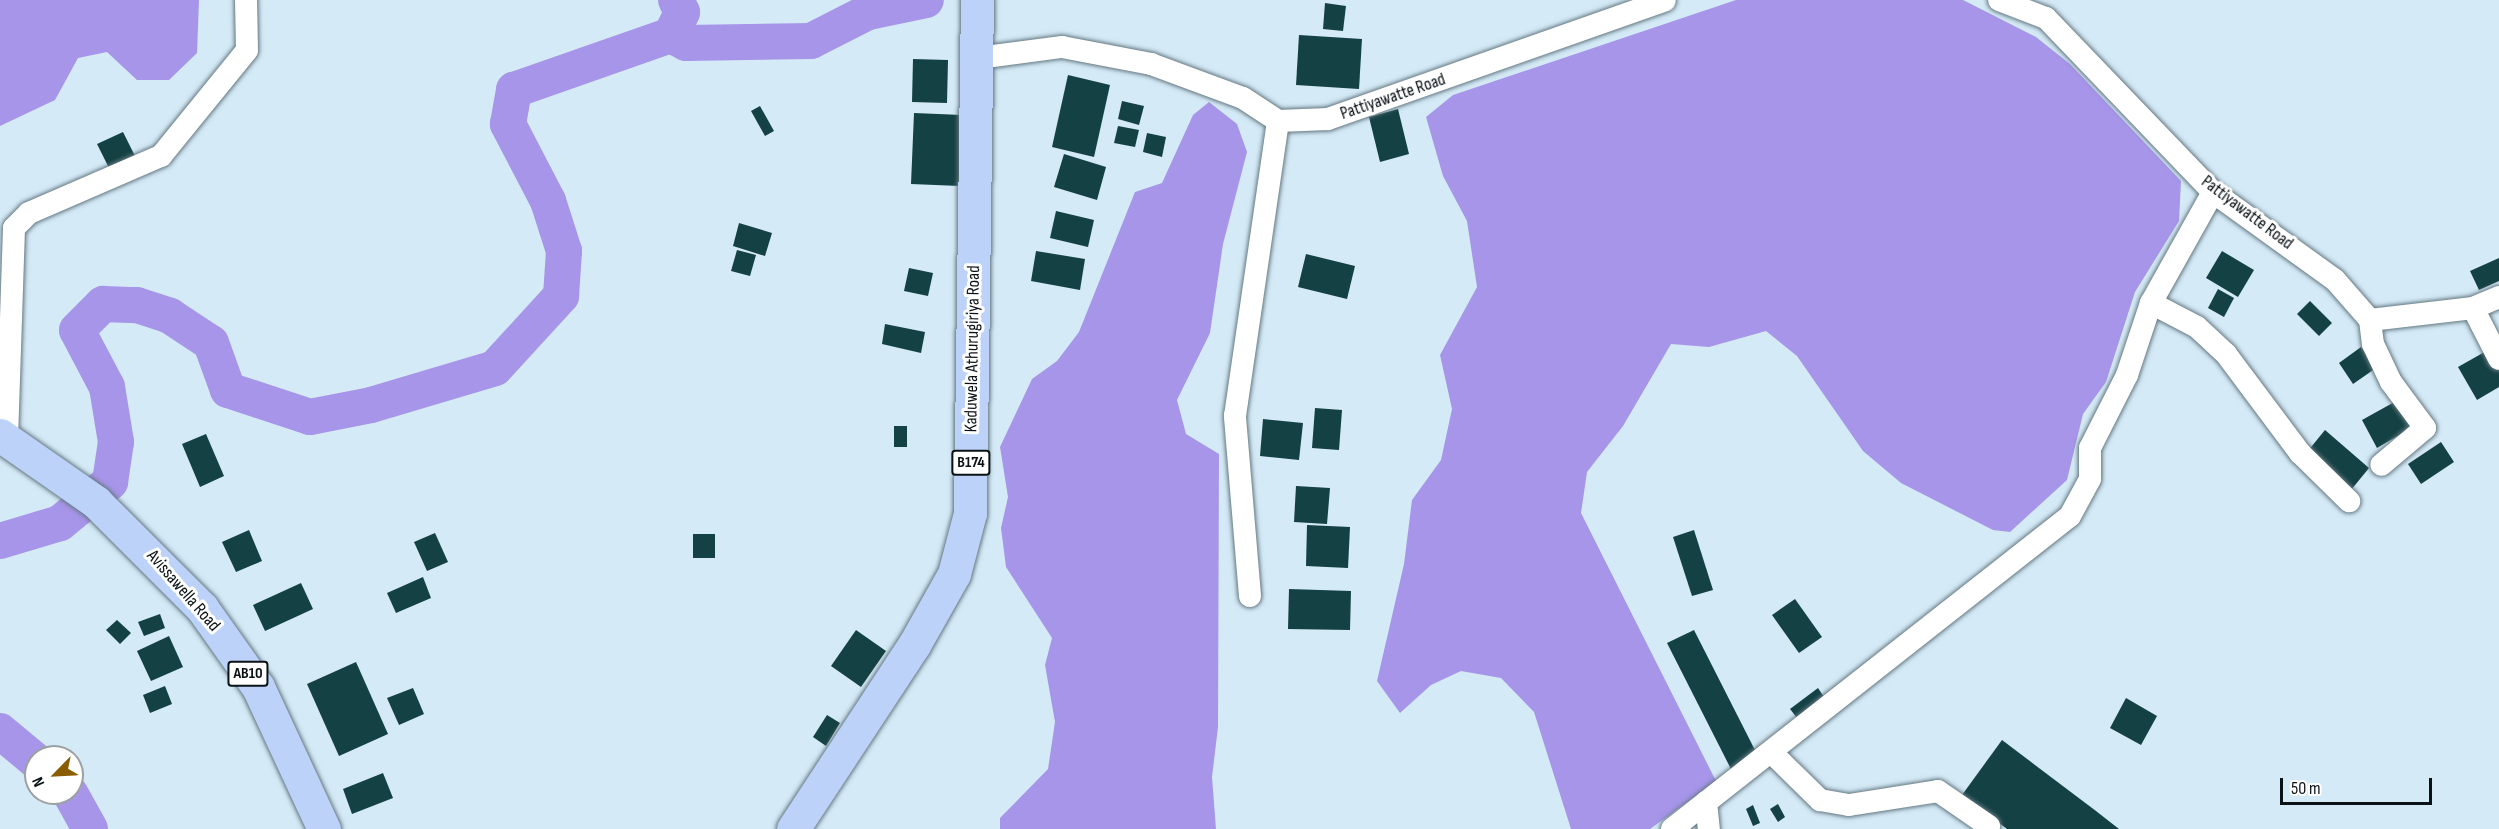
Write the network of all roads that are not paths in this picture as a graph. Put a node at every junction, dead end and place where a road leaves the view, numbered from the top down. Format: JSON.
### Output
{"nodes":[{"id":1,"x":246,"y":0,"type":"edge"},
{"id":2,"x":977,"y":0,"type":"edge"},
{"id":3,"x":1665,"y":0,"type":"edge"},
{"id":4,"x":1999,"y":0,"type":"edge"},
{"id":5,"x":979,"y":53,"type":"junction"},
{"id":6,"x":1278,"y":121,"type":"junction"},
{"id":7,"x":2213,"y":192,"type":"junction"},
{"id":8,"x":2499,"y":297,"type":"edge"},
{"id":9,"x":2151,"y":303,"type":"junction"},
{"id":10,"x":2473,"y":308,"type":"junction"},
{"id":11,"x":2370,"y":320,"type":"junction"},
{"id":12,"x":2499,"y":359,"type":"edge"},
{"id":13,"x":4,"y":437,"type":"edge"},
{"id":14,"x":2381,"y":465,"type":"dead end"},
{"id":15,"x":2349,"y":501,"type":"dead end"},
{"id":16,"x":1250,"y":596,"type":"dead end"},
{"id":17,"x":1771,"y":752,"type":"junction"},
{"id":18,"x":1706,"y":802,"type":"junction"},
{"id":19,"x":1989,"y":826,"type":"dead end"},
{"id":20,"x":324,"y":829,"type":"edge"},
{"id":21,"x":793,"y":829,"type":"edge"},
{"id":22,"x":1671,"y":829,"type":"edge"},
{"id":23,"x":1709,"y":829,"type":"edge"}],
"edges":[{"from":1,"to":13,"type":"street"},
{"from":2,"to":5,"type":"main road","name":"Kaduwela Athurugiriya Road","number":"B174"},
{"from":3,"to":6,"type":"street","name":"Pattiyawatte Road"},
{"from":4,"to":7,"type":"street","name":"Pattiyawatte Road"},
{"from":5,"to":6,"type":"street"},
{"from":5,"to":21,"type":"main road","name":"Kaduwela Athurugiriya Road","number":"B174"},
{"from":6,"to":16,"type":"street"},
{"from":7,"to":9,"type":"street"},
{"from":7,"to":11,"type":"street","name":"Pattiyawatte Road"},
{"from":8,"to":10,"type":"street"},
{"from":9,"to":15,"type":"street"},
{"from":9,"to":17,"type":"street"},
{"from":10,"to":11,"type":"street"},
{"from":10,"to":12,"type":"street"},
{"from":11,"to":14,"type":"street"},
{"from":13,"to":20,"type":"main road","name":"Avissawella Road","number":"AB10"},
{"from":17,"to":18,"type":"street"},
{"from":17,"to":19,"type":"street"},
{"from":18,"to":22,"type":"street"},
{"from":18,"to":23,"type":"street"}]}
